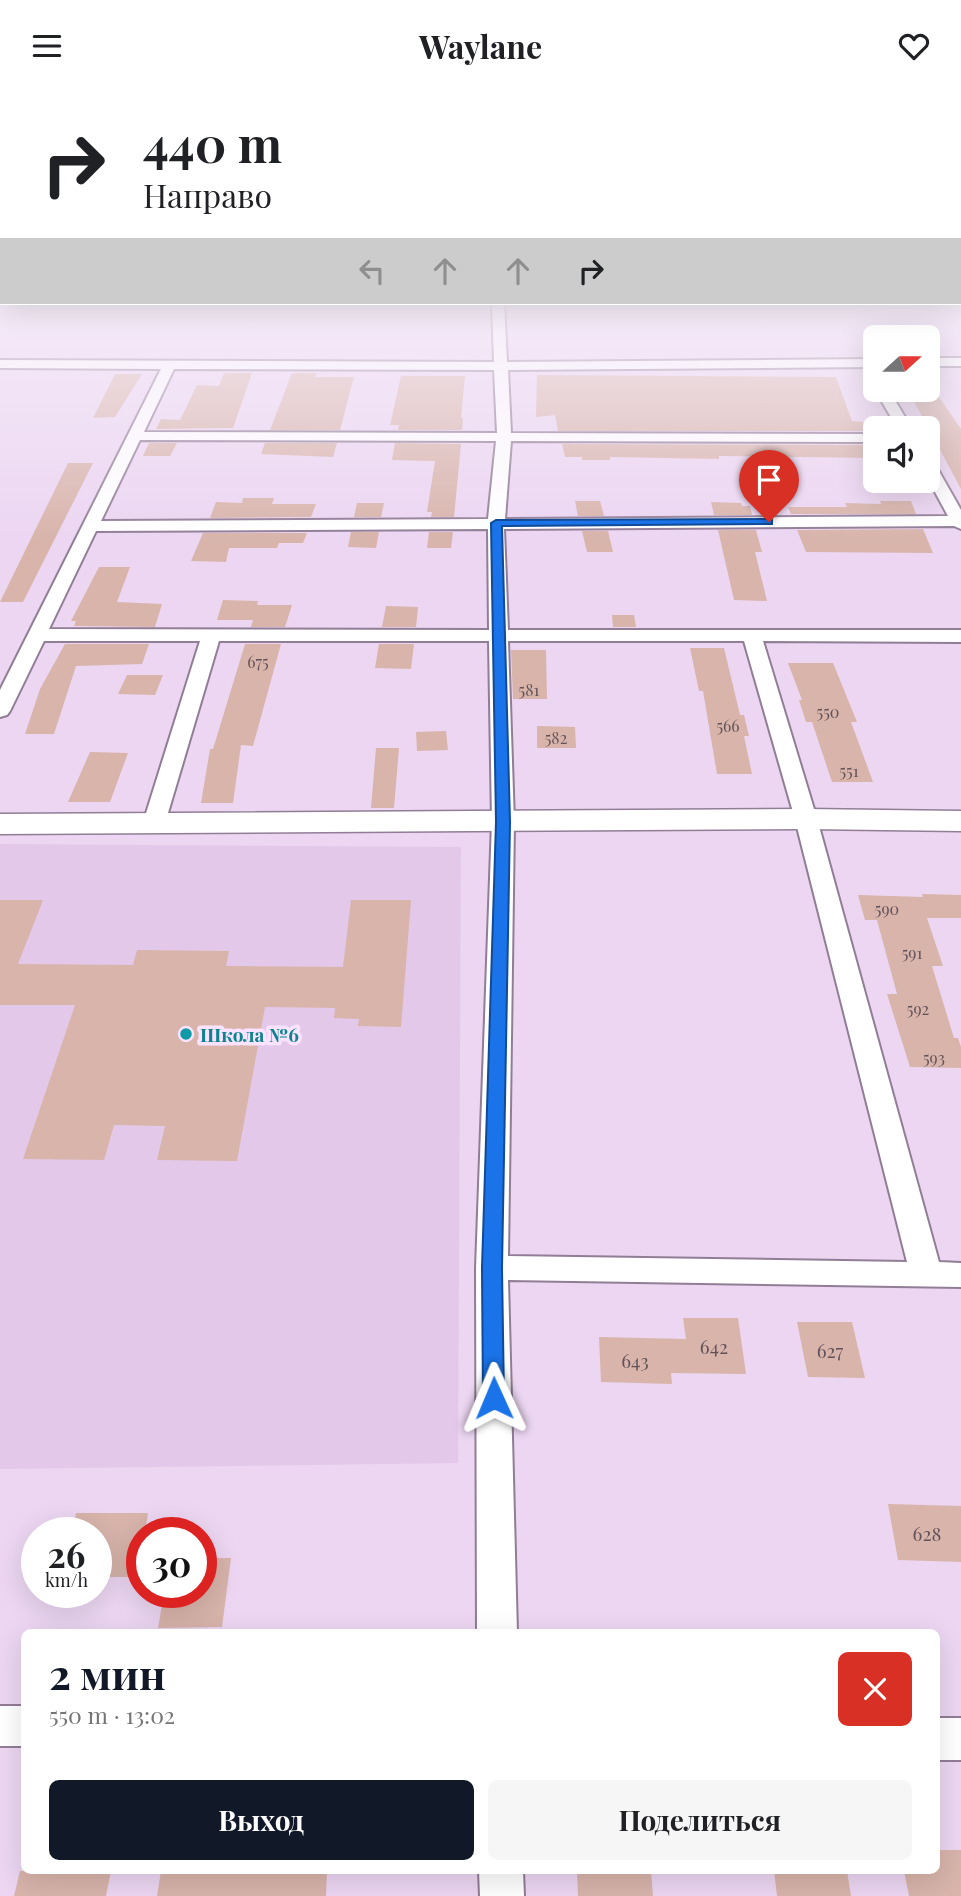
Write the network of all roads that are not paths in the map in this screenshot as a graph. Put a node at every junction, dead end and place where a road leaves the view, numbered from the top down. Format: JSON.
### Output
{"nodes":[{"id":1,"x":165,"y":372,"type":"edge"},
{"id":2,"x":500,"y":372,"type":"edge"},
{"id":3,"x":504,"y":435,"type":"junction"},
{"id":4,"x":133,"y":436,"type":"junction"},
{"id":5,"x":863,"y":438,"type":"edge"},
{"id":6,"x":940,"y":487,"type":"edge"},
{"id":7,"x":496,"y":523,"type":"junction"},
{"id":8,"x":960,"y":523,"type":"edge"},
{"id":9,"x":89,"y":526,"type":"junction"},
{"id":10,"x":36,"y":635,"type":"junction"},
{"id":11,"x":211,"y":635,"type":"junction"},
{"id":12,"x":499,"y":636,"type":"junction"},
{"id":13,"x":752,"y":636,"type":"junction"},
{"id":14,"x":961,"y":636,"type":"edge"},
{"id":15,"x":0,"y":711,"type":"edge"},
{"id":16,"x":806,"y":819,"type":"junction"},
{"id":17,"x":961,"y":821,"type":"edge"},
{"id":18,"x":503,"y":822,"type":"junction"},
{"id":19,"x":154,"y":823,"type":"junction"},
{"id":20,"x":0,"y":824,"type":"edge"},
{"id":21,"x":492,"y":1268,"type":"junction"},
{"id":22,"x":926,"y":1274,"type":"junction"},
{"id":23,"x":961,"y":1275,"type":"edge"},
{"id":24,"x":497,"y":1629,"type":"edge"},
{"id":25,"x":0,"y":1726,"type":"edge"},
{"id":26,"x":21,"y":1726,"type":"edge"},
{"id":27,"x":940,"y":1739,"type":"edge"},
{"id":28,"x":961,"y":1739,"type":"edge"},
{"id":29,"x":501,"y":1874,"type":"edge"},
{"id":30,"x":502,"y":1896,"type":"edge"}],
"edges":[{"from":1,"to":4,"type":"street"},
{"from":2,"to":3,"type":"street"},
{"from":3,"to":4,"type":"street"},
{"from":3,"to":5,"type":"street"},
{"from":3,"to":7,"type":"street"},
{"from":4,"to":9,"type":"street"},
{"from":6,"to":8,"type":"street"},
{"from":7,"to":8,"type":"street"},
{"from":7,"to":9,"type":"street"},
{"from":7,"to":12,"type":"street"},
{"from":9,"to":10,"type":"street"},
{"from":10,"to":11,"type":"street"},
{"from":10,"to":15,"type":"street"},
{"from":11,"to":12,"type":"street"},
{"from":11,"to":19,"type":"street"},
{"from":12,"to":13,"type":"street"},
{"from":12,"to":18,"type":"street"},
{"from":13,"to":14,"type":"street"},
{"from":13,"to":16,"type":"street"},
{"from":16,"to":17,"type":"street"},
{"from":16,"to":18,"type":"street"},
{"from":16,"to":22,"type":"street"},
{"from":18,"to":19,"type":"street"},
{"from":18,"to":21,"type":"street"},
{"from":19,"to":20,"type":"street"},
{"from":21,"to":22,"type":"street"},
{"from":21,"to":24,"type":"street"},
{"from":22,"to":23,"type":"street"},
{"from":25,"to":26,"type":"street"},
{"from":27,"to":28,"type":"street"},
{"from":29,"to":30,"type":"street"}]}
